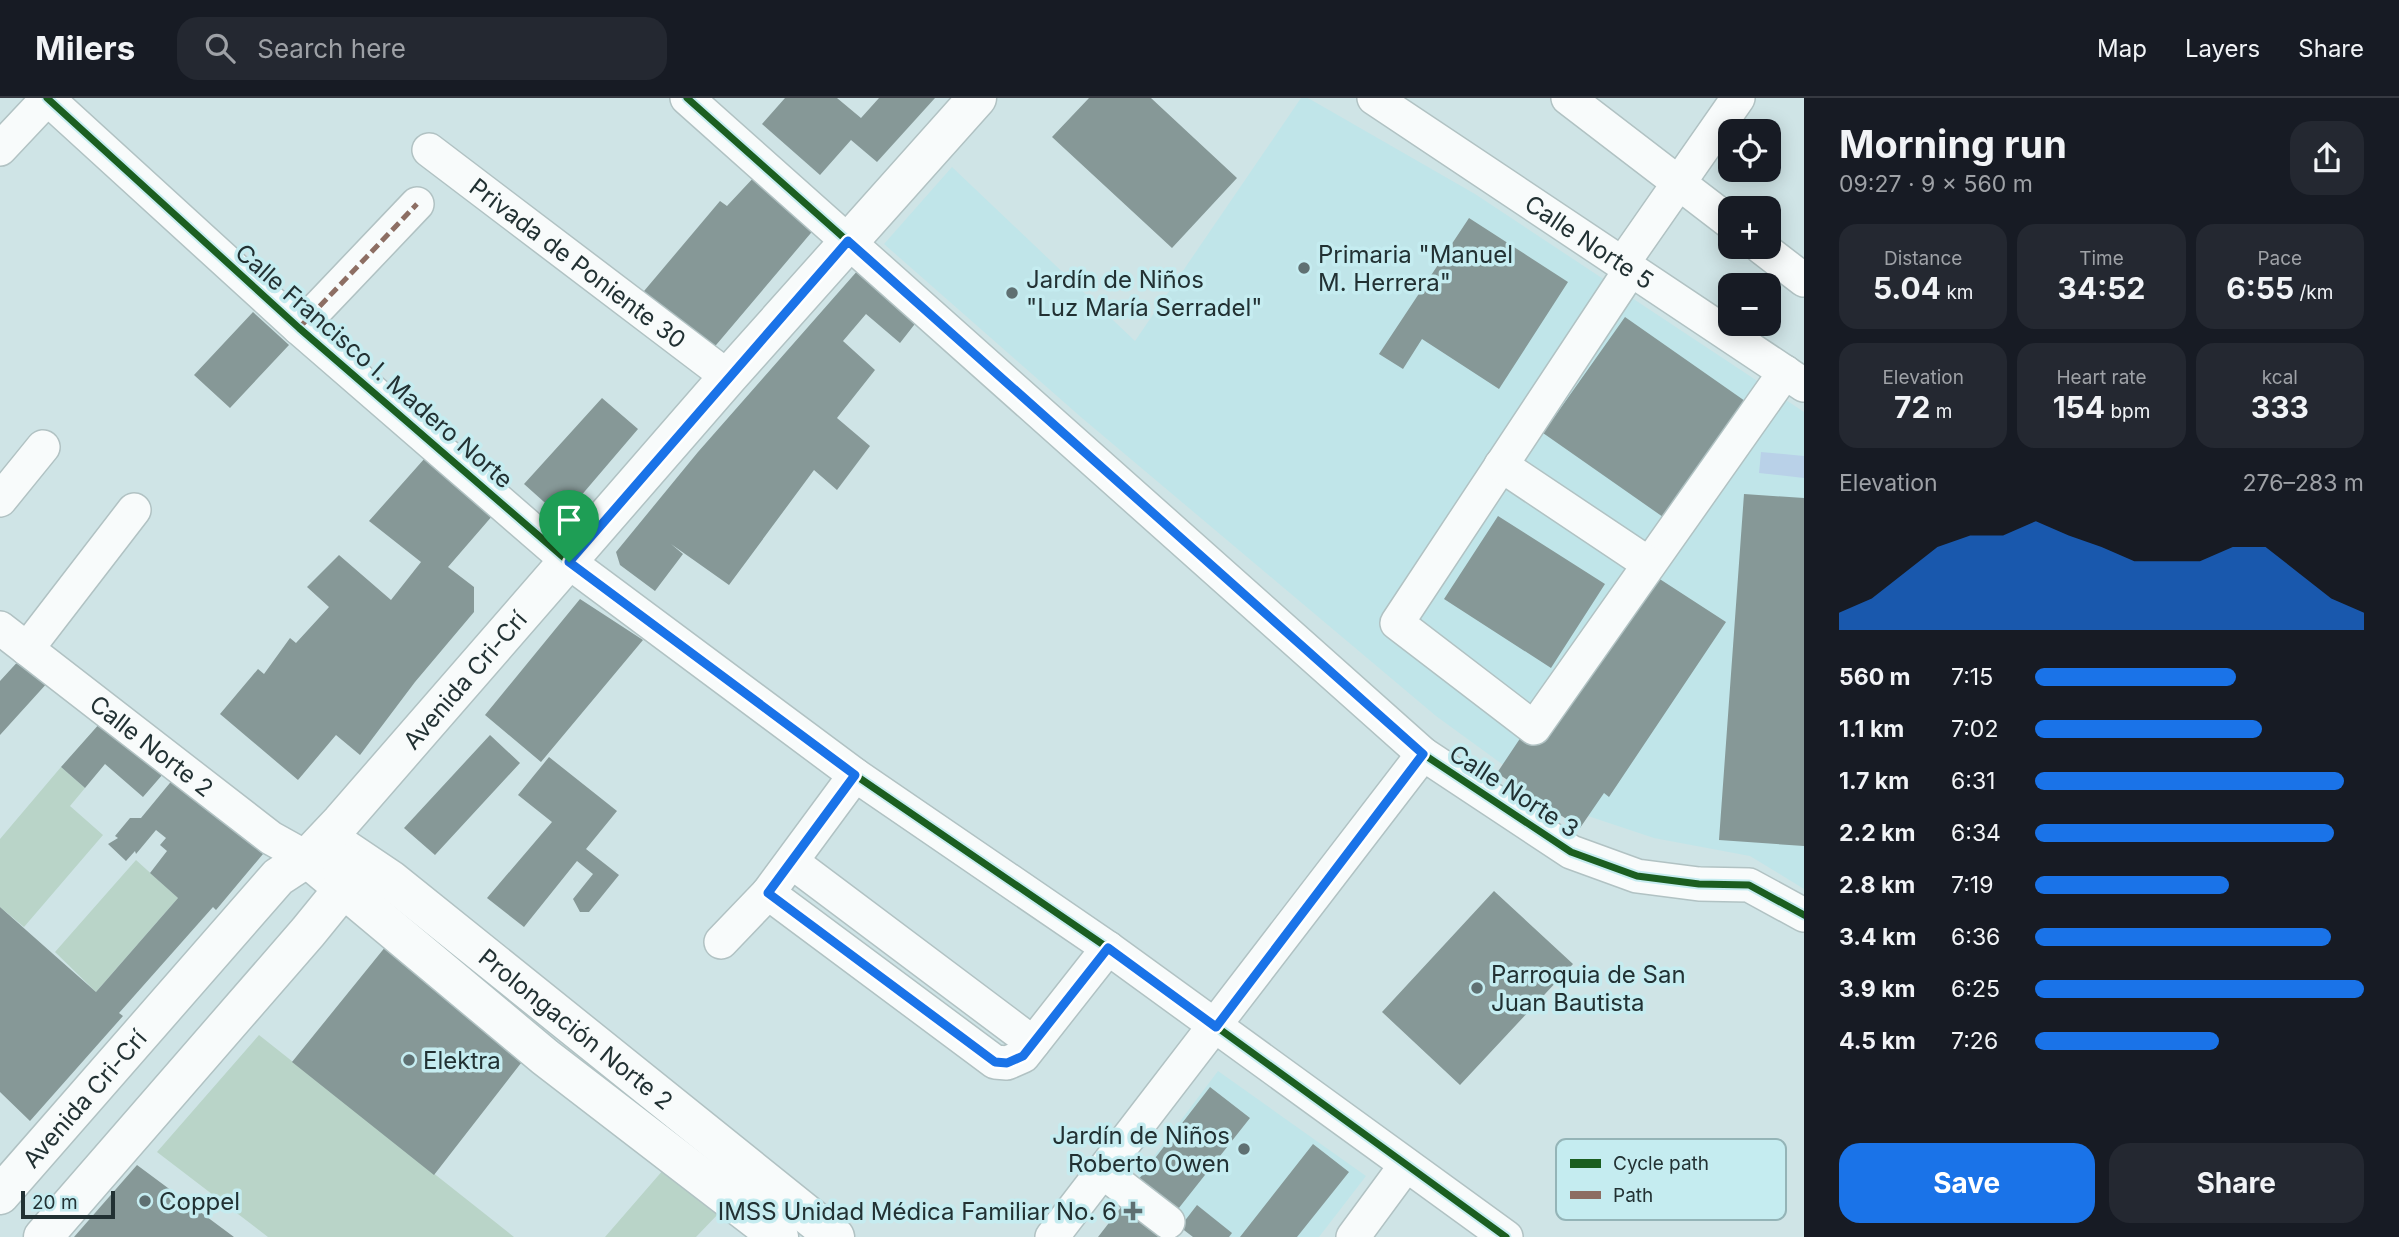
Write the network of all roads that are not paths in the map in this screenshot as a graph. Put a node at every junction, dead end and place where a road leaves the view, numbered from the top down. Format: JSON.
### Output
{"nodes":[{"id":1,"x":47,"y":98,"type":"edge"},
{"id":2,"x":687,"y":98,"type":"edge"},
{"id":3,"x":977,"y":98,"type":"edge"},
{"id":4,"x":1374,"y":98,"type":"edge"},
{"id":5,"x":1568,"y":98,"type":"edge"},
{"id":6,"x":1738,"y":98,"type":"edge"},
{"id":7,"x":0,"y":149,"type":"edge"},
{"id":8,"x":429,"y":150,"type":"dead end"},
{"id":9,"x":1677,"y":182,"type":"junction"},
{"id":10,"x":417,"y":204,"type":"dead end"},
{"id":11,"x":1718,"y":213,"type":"edge"},
{"id":12,"x":848,"y":241,"type":"junction"},
{"id":13,"x":1777,"y":259,"type":"edge"},
{"id":14,"x":1627,"y":266,"type":"junction"},
{"id":15,"x":1804,"y":280,"type":"edge"},
{"id":16,"x":299,"y":328,"type":"junction"},
{"id":17,"x":728,"y":377,"type":"junction"},
{"id":18,"x":1794,"y":378,"type":"edge"},
{"id":19,"x":43,"y":447,"type":"dead end"},
{"id":20,"x":1501,"y":465,"type":"junction"},
{"id":21,"x":0,"y":499,"type":"edge"},
{"id":22,"x":134,"y":510,"type":"dead end"},
{"id":23,"x":569,"y":562,"type":"junction"},
{"id":24,"x":1649,"y":564,"type":"junction"},
{"id":25,"x":0,"y":628,"type":"edge"},
{"id":26,"x":27,"y":649,"type":"junction"},
{"id":27,"x":1423,"y":754,"type":"junction"},
{"id":28,"x":855,"y":775,"type":"junction"},
{"id":29,"x":343,"y":836,"type":"junction"},
{"id":30,"x":307,"y":858,"type":"junction"},
{"id":31,"x":792,"y":862,"type":"junction"},
{"id":32,"x":343,"y":889,"type":"junction"},
{"id":33,"x":768,"y":893,"type":"junction"},
{"id":34,"x":1804,"y":915,"type":"edge"},
{"id":35,"x":722,"y":942,"type":"dead end"},
{"id":36,"x":1108,"y":948,"type":"junction"},
{"id":37,"x":1216,"y":1027,"type":"junction"},
{"id":38,"x":1033,"y":1043,"type":"junction"},
{"id":39,"x":1406,"y":1165,"type":"junction"},
{"id":40,"x":1103,"y":1172,"type":"junction"},
{"id":41,"x":0,"y":1195,"type":"edge"},
{"id":42,"x":1168,"y":1222,"type":"dead end"},
{"id":43,"x":46,"y":1236,"type":"edge"},
{"id":44,"x":779,"y":1237,"type":"edge"},
{"id":45,"x":835,"y":1237,"type":"edge"},
{"id":46,"x":1052,"y":1237,"type":"edge"},
{"id":47,"x":1353,"y":1237,"type":"edge"},
{"id":48,"x":1506,"y":1237,"type":"edge"}],
"edges":[{"from":1,"to":7,"type":"street"},
{"from":1,"to":16,"type":"street","name":"Calle Francisco I. Madero Norte"},
{"from":2,"to":12,"type":"street","name":"Calle Norte 3"},
{"from":3,"to":12,"type":"main road","name":"Avenida Cri-Crí"},
{"from":4,"to":14,"type":"street","name":"Calle Norte 5"},
{"from":5,"to":9,"type":"street"},
{"from":6,"to":9,"type":"street"},
{"from":8,"to":17,"type":"street","name":"Privada de Poniente 30"},
{"from":9,"to":11,"type":"street"},
{"from":9,"to":14,"type":"street"},
{"from":10,"to":16,"type":"street"},
{"from":12,"to":17,"type":"main road","name":"Avenida Cri-Crí"},
{"from":12,"to":27,"type":"street","name":"Calle Norte 3"},
{"from":13,"to":15,"type":"street"},
{"from":14,"to":18,"type":"street","name":"Calle Norte 5"},
{"from":14,"to":20,"type":"street"},
{"from":16,"to":23,"type":"street","name":"Calle Francisco I. Madero Norte"},
{"from":17,"to":23,"type":"main road","name":"Avenida Cri-Crí"},
{"from":18,"to":24,"type":"street"},
{"from":19,"to":21,"type":"street"},
{"from":20,"to":24,"type":"street"},
{"from":20,"to":24,"type":"street"},
{"from":22,"to":26,"type":"street"},
{"from":23,"to":28,"type":"street","name":"Calle Francisco I. Madero Norte"},
{"from":23,"to":29,"type":"main road","name":"Avenida Cri-Crí"},
{"from":25,"to":26,"type":"street","name":"Calle Norte 2"},
{"from":26,"to":30,"type":"street","name":"Calle Norte 2"},
{"from":27,"to":34,"type":"street","name":"Calle Norte 3"},
{"from":27,"to":37,"type":"street"},
{"from":28,"to":31,"type":"street"},
{"from":28,"to":36,"type":"street","name":"Calle Francisco I. Madero Norte"},
{"from":29,"to":30,"type":"main road"},
{"from":29,"to":32,"type":"main road"},
{"from":29,"to":45,"type":"main road","name":"Prolongación Norte 2"},
{"from":30,"to":32,"type":"main road","name":"Prolongación Norte 2"},
{"from":30,"to":41,"type":"main road","name":"Avenida Cri-Crí"},
{"from":31,"to":33,"type":"street"},
{"from":31,"to":38,"type":"street"},
{"from":32,"to":43,"type":"main road"},
{"from":32,"to":44,"type":"main road","name":"Prolongación Norte 2"},
{"from":33,"to":35,"type":"street"},
{"from":33,"to":38,"type":"street"},
{"from":36,"to":37,"type":"street","name":"Calle Francisco I. Madero Norte"},
{"from":36,"to":38,"type":"street"},
{"from":37,"to":39,"type":"street","name":"Calle Francisco I. Madero Norte"},
{"from":37,"to":40,"type":"street"},
{"from":39,"to":47,"type":"street"},
{"from":39,"to":48,"type":"street","name":"Calle Francisco I. Madero Norte"},
{"from":40,"to":42,"type":"street"},
{"from":40,"to":46,"type":"street"}]}
